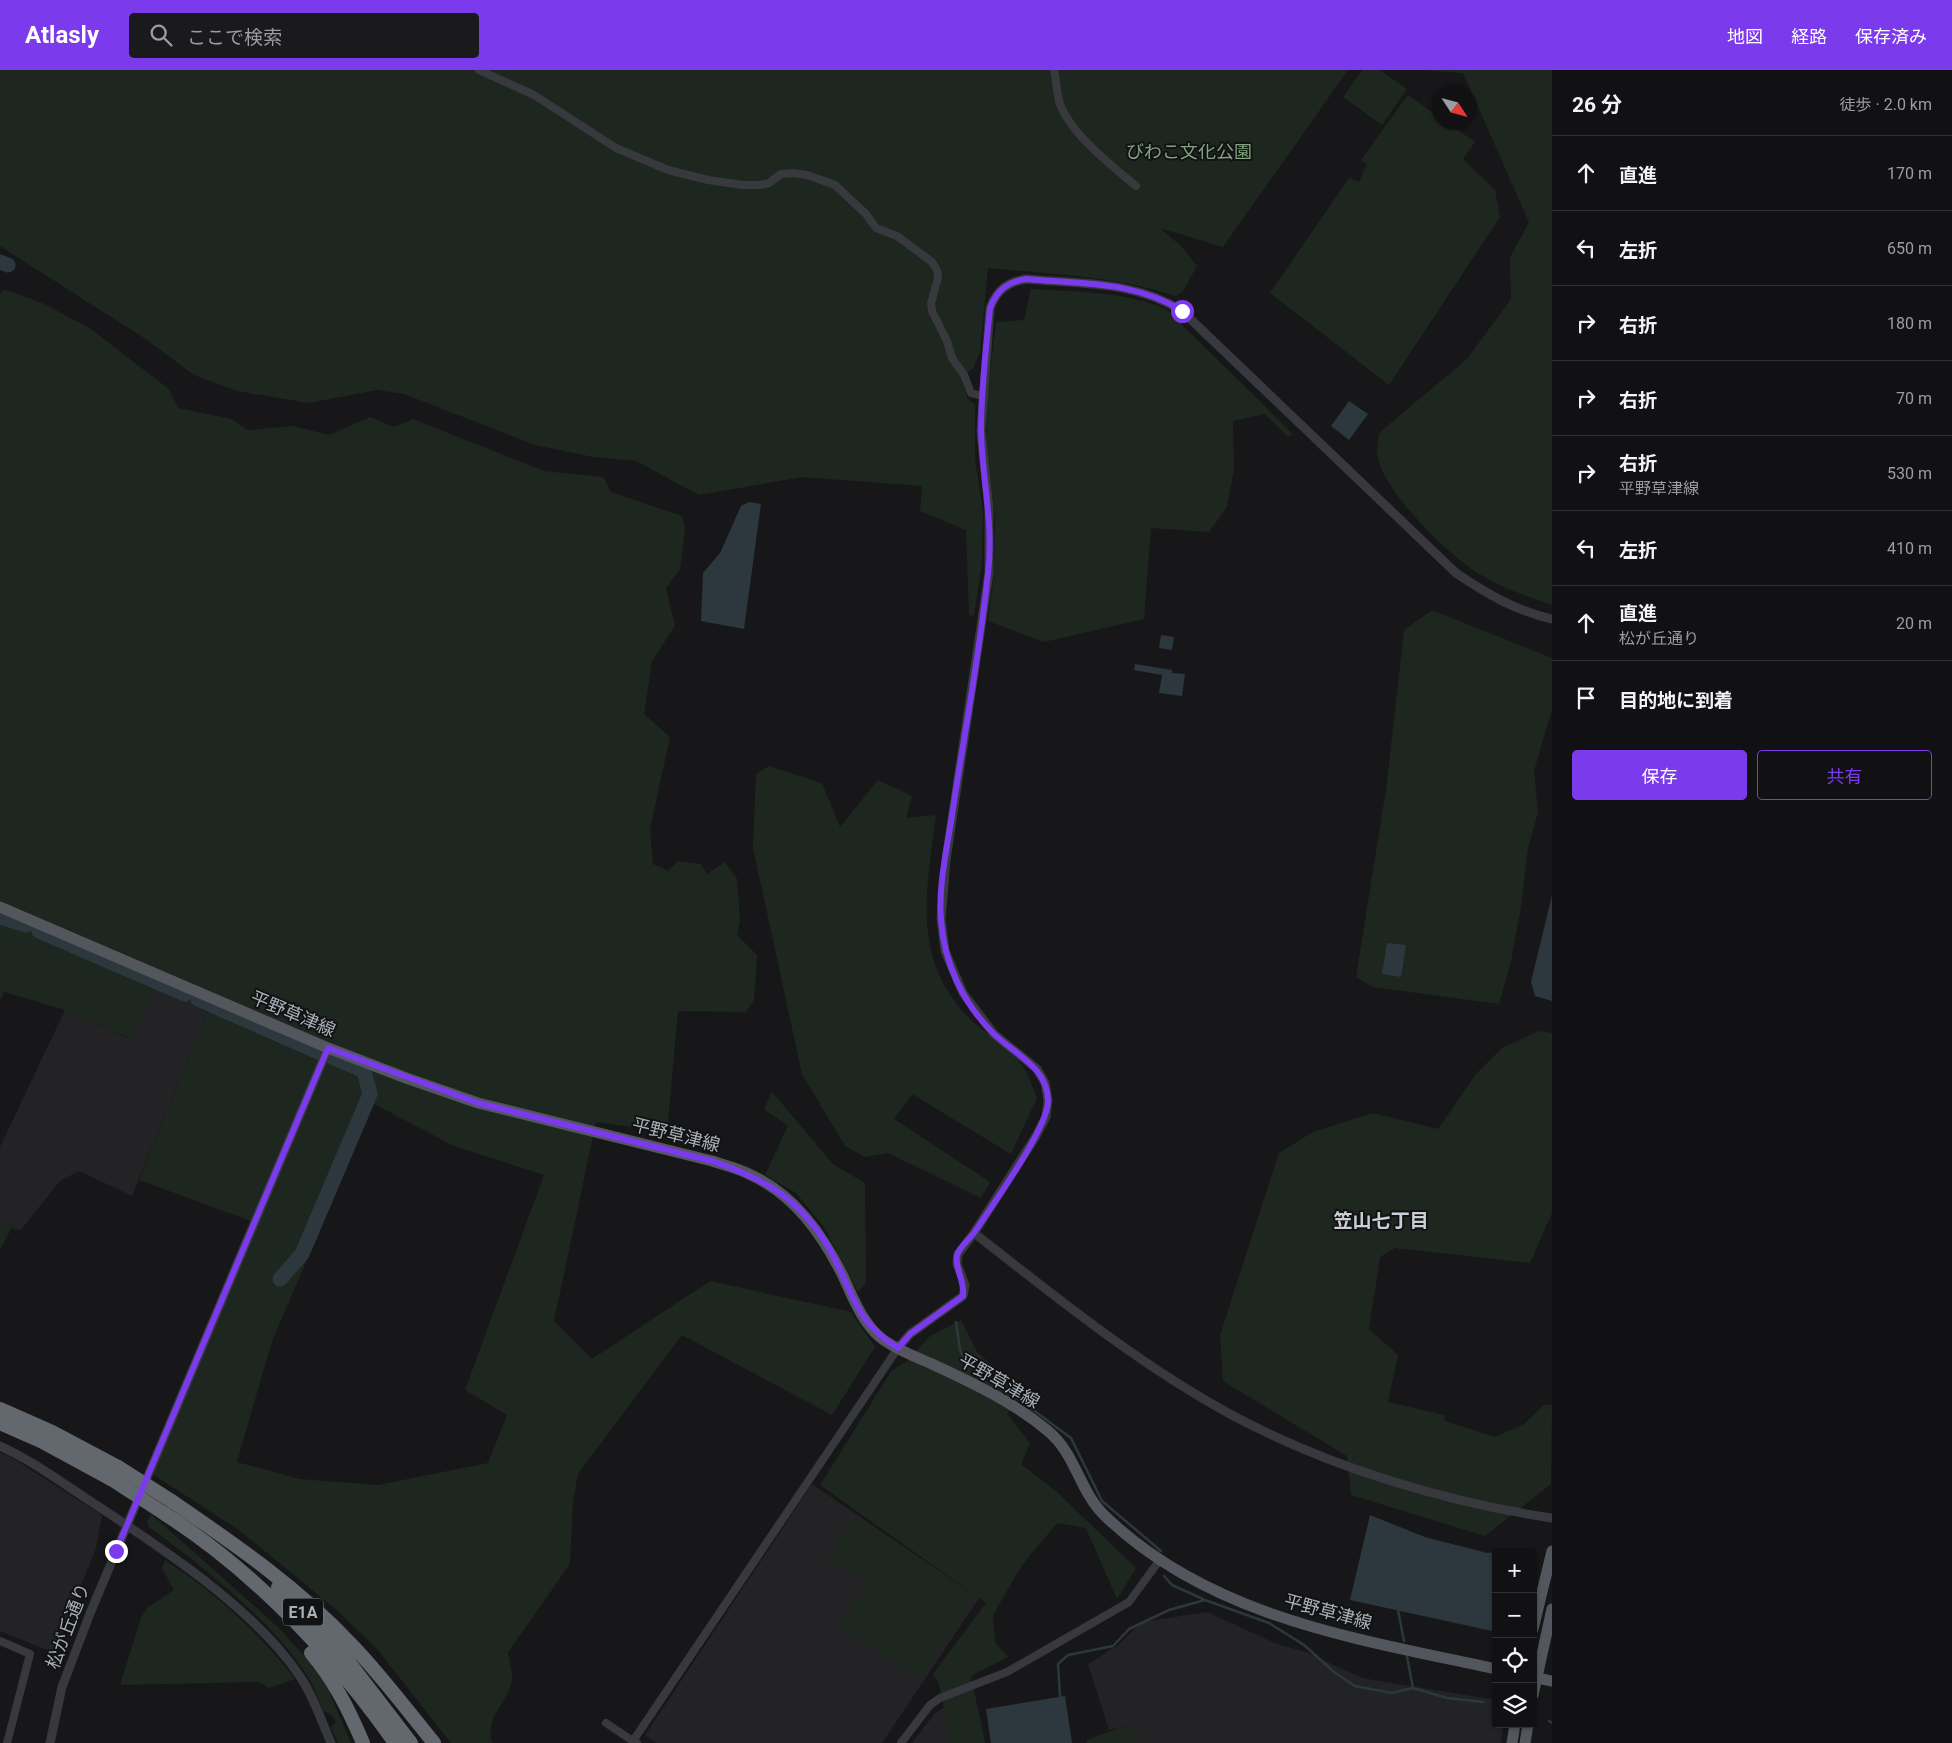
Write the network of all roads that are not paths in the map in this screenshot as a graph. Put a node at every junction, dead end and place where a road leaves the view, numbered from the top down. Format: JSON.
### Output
{"nodes":[{"id":1,"x":479,"y":70,"type":"edge"},
{"id":2,"x":1054,"y":70,"type":"edge"},
{"id":3,"x":1136,"y":186,"type":"dead end"},
{"id":4,"x":982,"y":396,"type":"junction"},
{"id":5,"x":1552,"y":619,"type":"edge"},
{"id":6,"x":0,"y":907,"type":"edge"},
{"id":7,"x":328,"y":1048,"type":"junction"},
{"id":8,"x":974,"y":1233,"type":"junction"},
{"id":9,"x":898,"y":1348,"type":"junction"},
{"id":10,"x":0,"y":1408,"type":"edge"},
{"id":11,"x":0,"y":1423,"type":"edge"},
{"id":12,"x":0,"y":1446,"type":"edge"},
{"id":13,"x":114,"y":1473,"type":"junction"},
{"id":14,"x":173,"y":1502,"type":"junction"},
{"id":15,"x":164,"y":1514,"type":"junction"},
{"id":16,"x":1552,"y":1518,"type":"edge"},
{"id":17,"x":127,"y":1524,"type":"junction"},
{"id":18,"x":1552,"y":1551,"type":"edge"},
{"id":19,"x":1159,"y":1561,"type":"junction"},
{"id":20,"x":1552,"y":1609,"type":"edge"},
{"id":21,"x":1537,"y":1613,"type":"edge"},
{"id":22,"x":0,"y":1641,"type":"edge"},
{"id":23,"x":1492,"y":1668,"type":"edge"},
{"id":24,"x":1537,"y":1669,"type":"edge"},
{"id":25,"x":1537,"y":1677,"type":"edge"},
{"id":26,"x":1552,"y":1681,"type":"edge"},
{"id":27,"x":606,"y":1723,"type":"dead end"},
{"id":28,"x":1514,"y":1728,"type":"edge"},
{"id":29,"x":1527,"y":1728,"type":"edge"},
{"id":30,"x":635,"y":1742,"type":"edge"},
{"id":31,"x":7,"y":1743,"type":"edge"},
{"id":32,"x":50,"y":1743,"type":"edge"},
{"id":33,"x":331,"y":1743,"type":"edge"},
{"id":34,"x":363,"y":1743,"type":"edge"},
{"id":35,"x":395,"y":1743,"type":"edge"},
{"id":36,"x":411,"y":1743,"type":"edge"},
{"id":37,"x":434,"y":1743,"type":"edge"},
{"id":38,"x":901,"y":1743,"type":"edge"},
{"id":39,"x":1512,"y":1743,"type":"edge"},
{"id":40,"x":1525,"y":1743,"type":"edge"}],
"edges":[{"from":1,"to":4,"type":"street"},
{"from":2,"to":3,"type":"street"},
{"from":4,"to":5,"type":"street"},
{"from":4,"to":8,"type":"street"},
{"from":6,"to":7,"type":"main road","name":"平野草津線"},
{"from":7,"to":9,"type":"main road","name":"平野草津線"},
{"from":7,"to":17,"type":"street","name":"松が丘通り"},
{"from":8,"to":9,"type":"street"},
{"from":8,"to":16,"type":"street"},
{"from":9,"to":19,"type":"main road","name":"平野草津線"},
{"from":9,"to":30,"type":"street"},
{"from":10,"to":13,"type":"highway","number":"E1A"},
{"from":11,"to":13,"type":"highway","number":"E1A"},
{"from":12,"to":17,"type":"street"},
{"from":13,"to":14,"type":"highway","number":"E1A","bridge":true},
{"from":13,"to":15,"type":"highway","number":"E1A","bridge":true},
{"from":14,"to":36,"type":"highway","number":"E1A"},
{"from":14,"to":37,"type":"highway"},
{"from":15,"to":34,"type":"highway"},
{"from":15,"to":35,"type":"highway","number":"E1A"},
{"from":17,"to":32,"type":"street","name":"松が丘通り"},
{"from":17,"to":33,"type":"street"},
{"from":18,"to":21,"type":"main road"},
{"from":19,"to":23,"type":"main road","name":"平野草津線"},
{"from":19,"to":38,"type":"street"},
{"from":20,"to":24,"type":"main road"},
{"from":22,"to":31,"type":"street"},
{"from":25,"to":26,"type":"main road"},
{"from":27,"to":30,"type":"street"},
{"from":28,"to":39,"type":"main road"},
{"from":29,"to":40,"type":"main road"}]}
